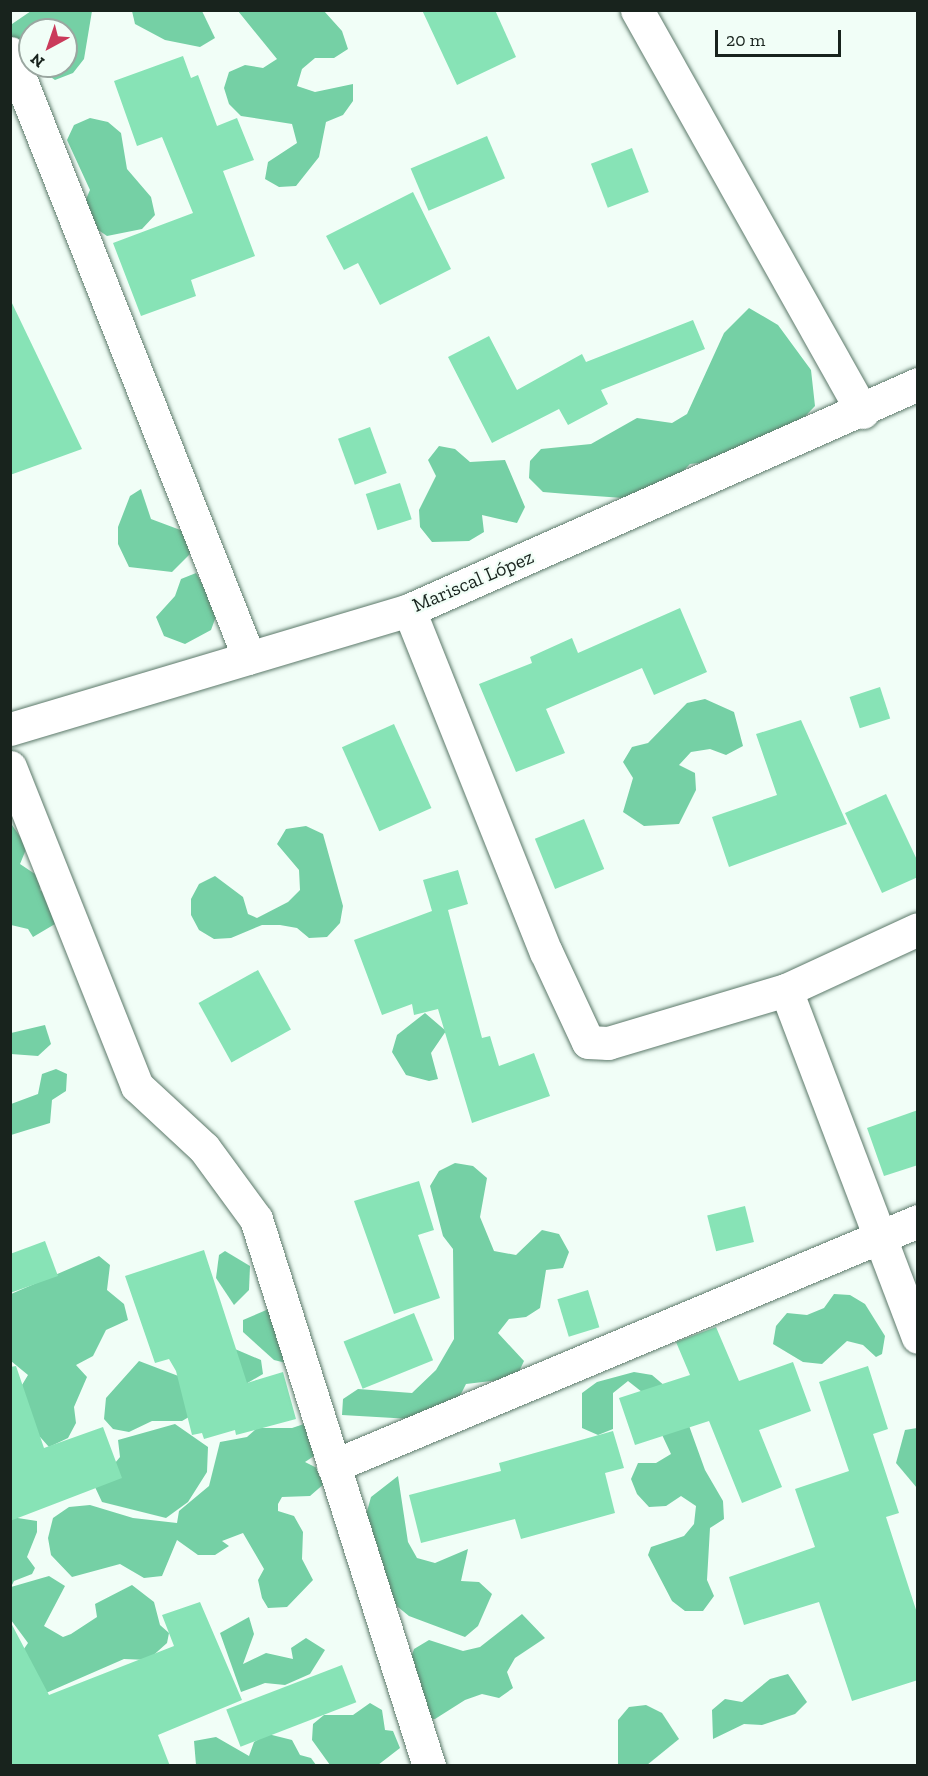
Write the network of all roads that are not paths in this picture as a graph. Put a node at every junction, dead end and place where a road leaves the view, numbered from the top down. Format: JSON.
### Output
{"nodes":[{"id":1,"x":637,"y":10,"type":"edge"},
{"id":2,"x":10,"y":53,"type":"edge"},
{"id":3,"x":918,"y":384,"type":"edge"},
{"id":4,"x":862,"y":412,"type":"junction"},
{"id":5,"x":409,"y":609,"type":"junction"},
{"id":6,"x":249,"y":658,"type":"junction"},
{"id":7,"x":10,"y":729,"type":"edge"},
{"id":8,"x":10,"y":767,"type":"edge"},
{"id":9,"x":918,"y":929,"type":"edge"},
{"id":10,"x":786,"y":990,"type":"junction"},
{"id":11,"x":918,"y":1221,"type":"edge"},
{"id":12,"x":876,"y":1237,"type":"junction"},
{"id":13,"x":918,"y":1337,"type":"edge"},
{"id":14,"x":333,"y":1466,"type":"junction"},
{"id":15,"x":429,"y":1766,"type":"edge"}],
"edges":[{"from":1,"to":4,"type":"street"},
{"from":2,"to":6,"type":"street"},
{"from":3,"to":4,"type":"street","name":"Mariscal López"},
{"from":4,"to":5,"type":"street","name":"Mariscal López"},
{"from":5,"to":6,"type":"street","name":"Mariscal López"},
{"from":5,"to":10,"type":"street"},
{"from":6,"to":7,"type":"street","name":"Mariscal López"},
{"from":8,"to":14,"type":"street"},
{"from":9,"to":10,"type":"street"},
{"from":10,"to":12,"type":"street"},
{"from":11,"to":12,"type":"street"},
{"from":12,"to":13,"type":"street"},
{"from":12,"to":14,"type":"street"},
{"from":14,"to":15,"type":"street"}]}
